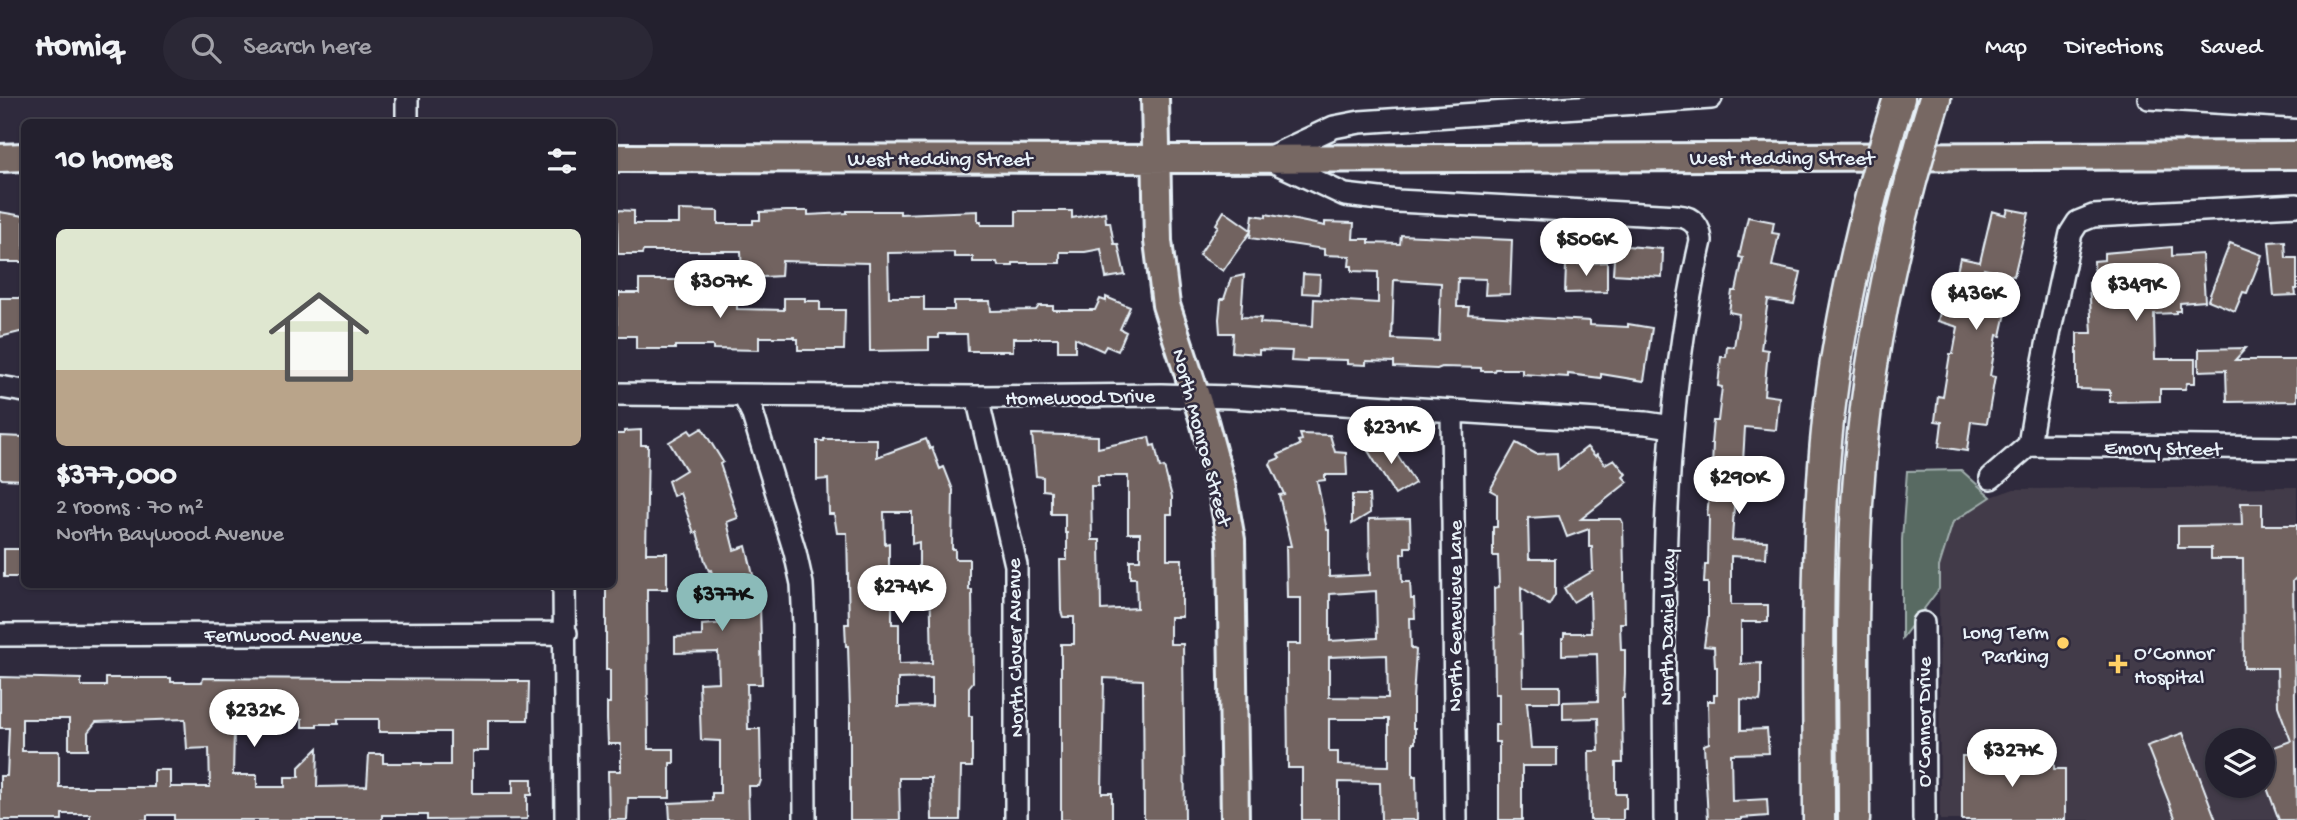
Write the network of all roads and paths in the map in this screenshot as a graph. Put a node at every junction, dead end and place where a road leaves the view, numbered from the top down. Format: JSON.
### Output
{"nodes":[{"id":1,"x":407,"y":98,"type":"edge"},
{"id":2,"x":1155,"y":98,"type":"edge"},
{"id":3,"x":1712,"y":98,"type":"edge"},
{"id":4,"x":1899,"y":98,"type":"edge"},
{"id":5,"x":1935,"y":98,"type":"edge"},
{"id":6,"x":2150,"y":98,"type":"edge"},
{"id":7,"x":2297,"y":107,"type":"edge"},
{"id":8,"x":407,"y":119,"type":"edge"},
{"id":9,"x":2297,"y":155,"type":"edge"},
{"id":10,"x":21,"y":157,"type":"edge"},
{"id":11,"x":0,"y":158,"type":"edge"},
{"id":12,"x":616,"y":158,"type":"edge"},
{"id":13,"x":1157,"y":159,"type":"junction"},
{"id":14,"x":1267,"y":159,"type":"junction"},
{"id":15,"x":2297,"y":205,"type":"edge"},
{"id":16,"x":1698,"y":227,"type":"joint"},
{"id":17,"x":0,"y":387,"type":"edge"},
{"id":18,"x":21,"y":390,"type":"edge"},
{"id":19,"x":616,"y":394,"type":"edge"},
{"id":20,"x":744,"y":396,"type":"junction"},
{"id":21,"x":976,"y":397,"type":"junction"},
{"id":22,"x":1195,"y":397,"type":"junction"},
{"id":23,"x":1452,"y":411,"type":"junction"},
{"id":24,"x":1672,"y":427,"type":"junction"},
{"id":25,"x":2029,"y":445,"type":"junction"},
{"id":26,"x":2297,"y":448,"type":"edge"},
{"id":27,"x":1991,"y":478,"type":"dead end"},
{"id":28,"x":564,"y":588,"type":"edge"},
{"id":29,"x":1923,"y":623,"type":"dead end"},
{"id":30,"x":566,"y":633,"type":"junction"},
{"id":31,"x":0,"y":635,"type":"edge"},
{"id":32,"x":566,"y":820,"type":"edge"},
{"id":33,"x":805,"y":820,"type":"edge"},
{"id":34,"x":1016,"y":820,"type":"edge"},
{"id":35,"x":1235,"y":820,"type":"edge"},
{"id":36,"x":1456,"y":820,"type":"edge"},
{"id":37,"x":1665,"y":820,"type":"edge"},
{"id":38,"x":1819,"y":820,"type":"edge"},
{"id":39,"x":1854,"y":820,"type":"edge"},
{"id":40,"x":1924,"y":820,"type":"edge"}],
"edges":[{"from":1,"to":8,"type":"street"},
{"from":2,"to":13,"type":"main road","name":"North Monroe Street"},
{"from":3,"to":14,"type":"street","name":"West Hedding Street"},
{"from":4,"to":38,"type":"highway","bridge":true},
{"from":5,"to":39,"type":"highway","bridge":true},
{"from":6,"to":7,"type":"street"},
{"from":9,"to":14,"type":"main road","name":"West Hedding Street"},
{"from":10,"to":11,"type":"main road"},
{"from":12,"to":13,"type":"main road","name":"West Hedding Street"},
{"from":13,"to":14,"type":"main road","name":"West Hedding Street"},
{"from":13,"to":22,"type":"main road","name":"North Monroe Street"},
{"from":14,"to":16,"type":"street","name":"West Hedding Street"},
{"from":15,"to":25,"type":"street"},
{"from":16,"to":24,"type":"street","name":"North Daniel Way"},
{"from":17,"to":18,"type":"street"},
{"from":19,"to":20,"type":"street","name":"Homewood Drive"},
{"from":20,"to":21,"type":"street","name":"Homewood Drive"},
{"from":20,"to":33,"type":"street"},
{"from":21,"to":22,"type":"street","name":"Homewood Drive"},
{"from":21,"to":34,"type":"street","name":"North Clover Avenue"},
{"from":22,"to":23,"type":"street","name":"Homewood Drive"},
{"from":22,"to":35,"type":"main road","name":"North Monroe Street"},
{"from":23,"to":24,"type":"street","name":"Homewood Drive"},
{"from":23,"to":36,"type":"street","name":"North Genevieve Lane"},
{"from":24,"to":37,"type":"street","name":"North Daniel Way"},
{"from":25,"to":26,"type":"street","name":"Emory Street"},
{"from":25,"to":27,"type":"street"},
{"from":28,"to":30,"type":"street"},
{"from":29,"to":40,"type":"street","name":"O’Connor Drive"},
{"from":30,"to":31,"type":"street","name":"Fernwood Avenue"},
{"from":30,"to":32,"type":"street"}]}
